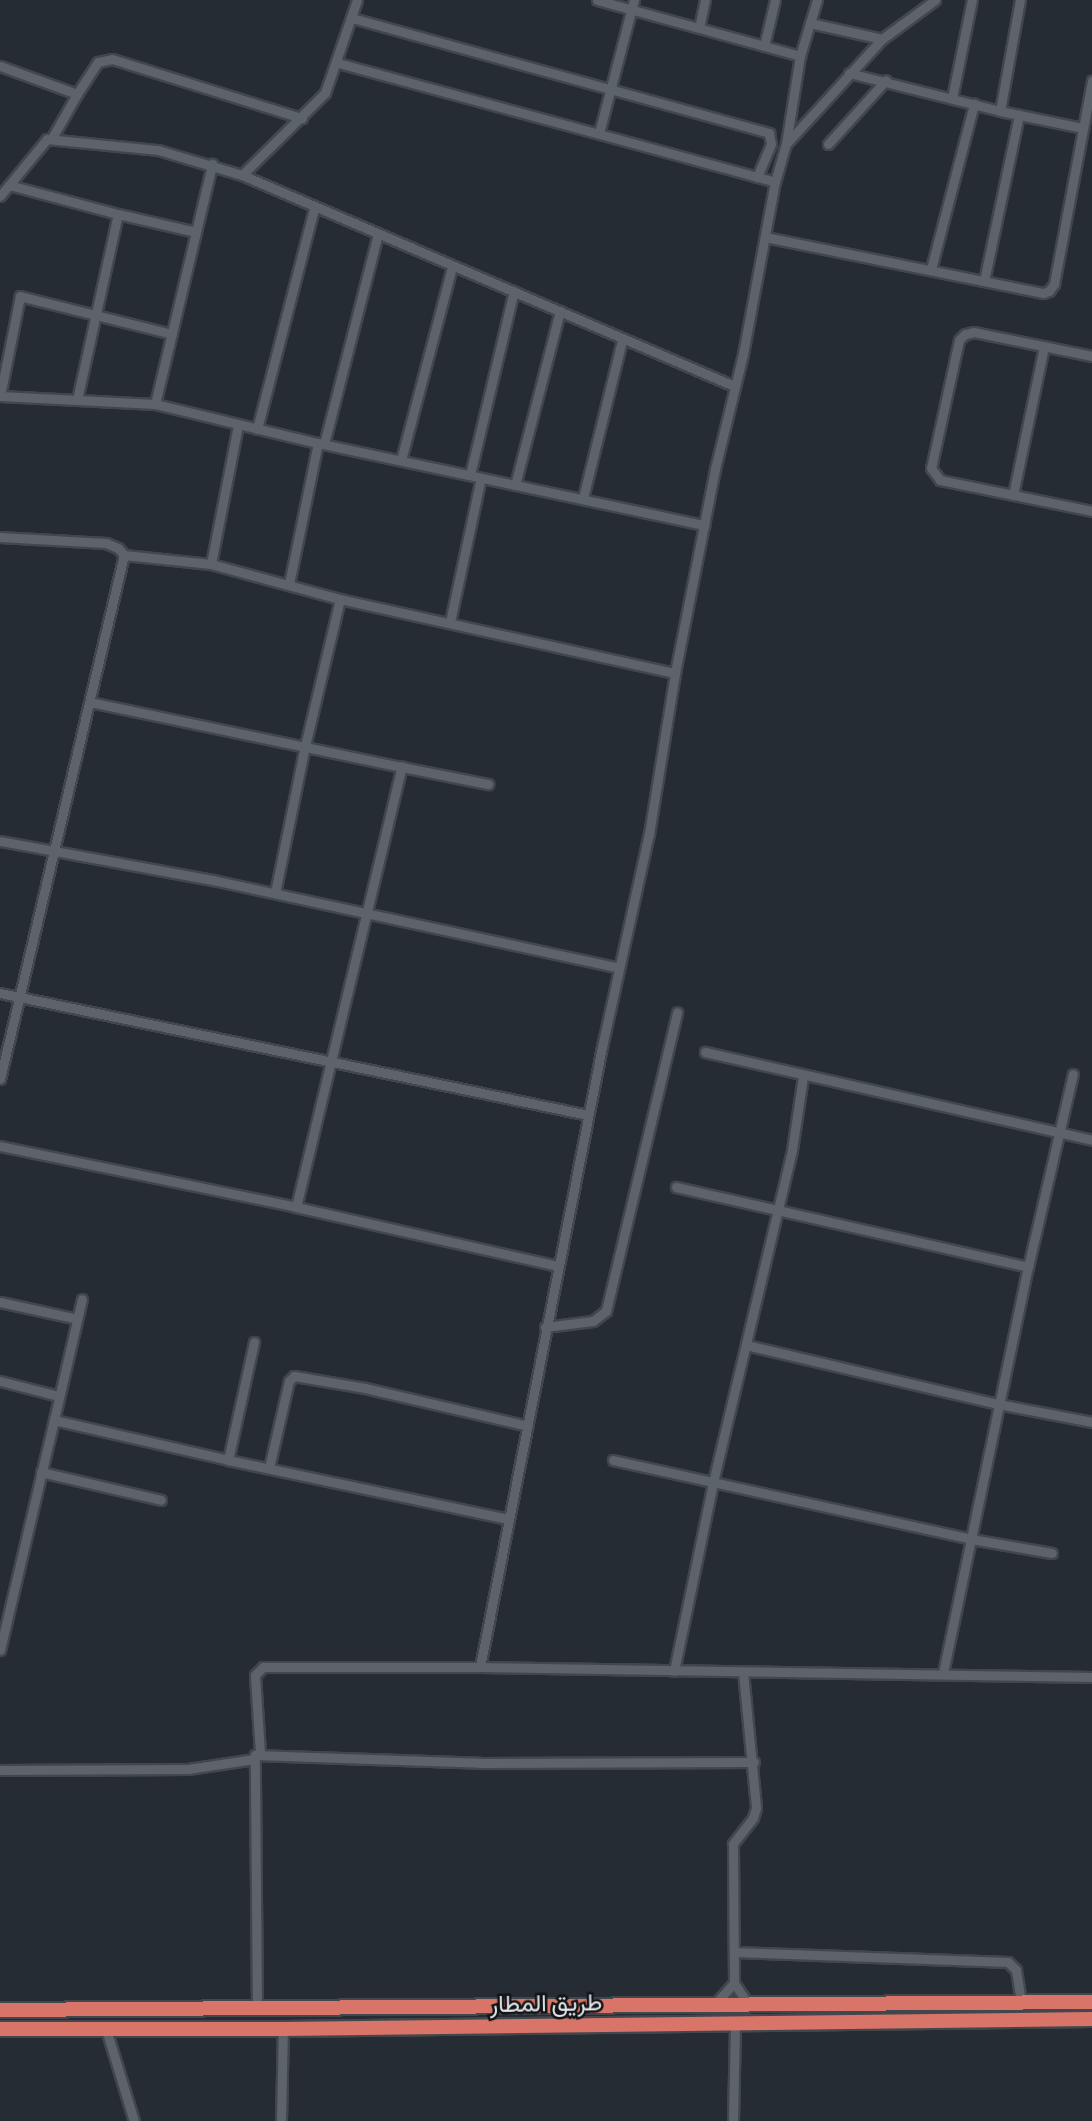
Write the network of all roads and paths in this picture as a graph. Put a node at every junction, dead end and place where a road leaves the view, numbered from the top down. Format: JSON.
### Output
{"nodes":[{"id":1,"x":357,"y":0,"type":"edge"},
{"id":2,"x":597,"y":0,"type":"edge"},
{"id":3,"x":705,"y":0,"type":"edge"},
{"id":4,"x":775,"y":0,"type":"edge"},
{"id":5,"x":817,"y":0,"type":"edge"},
{"id":6,"x":935,"y":0,"type":"edge"},
{"id":7,"x":972,"y":0,"type":"edge"},
{"id":8,"x":1020,"y":0,"type":"edge"},
{"id":9,"x":633,"y":5,"type":"edge"},
{"id":10,"x":352,"y":18,"type":"junction"},
{"id":11,"x":810,"y":23,"type":"junction"},
{"id":12,"x":699,"y":28,"type":"junction"},
{"id":13,"x":883,"y":39,"type":"junction"},
{"id":14,"x":764,"y":46,"type":"junction"},
{"id":15,"x":800,"y":56,"type":"junction"},
{"id":16,"x":338,"y":63,"type":"junction"},
{"id":17,"x":0,"y":66,"type":"edge"},
{"id":18,"x":849,"y":73,"type":"junction"},
{"id":19,"x":886,"y":80,"type":"junction"},
{"id":20,"x":1092,"y":81,"type":"edge"},
{"id":21,"x":611,"y":89,"type":"junction"},
{"id":22,"x":77,"y":94,"type":"junction"},
{"id":23,"x":953,"y":98,"type":"junction"},
{"id":24,"x":974,"y":104,"type":"junction"},
{"id":25,"x":1000,"y":111,"type":"junction"},
{"id":26,"x":1019,"y":115,"type":"junction"},
{"id":27,"x":302,"y":118,"type":"junction"},
{"id":28,"x":1083,"y":128,"type":"junction"},
{"id":29,"x":599,"y":133,"type":"junction"},
{"id":30,"x":52,"y":138,"type":"junction"},
{"id":31,"x":786,"y":144,"type":"junction"},
{"id":32,"x":828,"y":144,"type":"dead end"},
{"id":33,"x":212,"y":164,"type":"junction"},
{"id":34,"x":242,"y":175,"type":"junction"},
{"id":35,"x":757,"y":177,"type":"junction"},
{"id":36,"x":775,"y":183,"type":"junction"},
{"id":37,"x":9,"y":185,"type":"junction"},
{"id":38,"x":0,"y":197,"type":"edge"},
{"id":39,"x":314,"y":208,"type":"junction"},
{"id":40,"x":118,"y":214,"type":"junction"},
{"id":41,"x":195,"y":232,"type":"junction"},
{"id":42,"x":378,"y":234,"type":"junction"},
{"id":43,"x":765,"y":237,"type":"junction"},
{"id":44,"x":452,"y":267,"type":"junction"},
{"id":45,"x":931,"y":269,"type":"junction"},
{"id":46,"x":984,"y":281,"type":"junction"},
{"id":47,"x":514,"y":291,"type":"junction"},
{"id":48,"x":560,"y":311,"type":"junction"},
{"id":49,"x":96,"y":315,"type":"junction"},
{"id":50,"x":172,"y":334,"type":"junction"},
{"id":51,"x":622,"y":340,"type":"junction"},
{"id":52,"x":1044,"y":346,"type":"junction"},
{"id":53,"x":1092,"y":356,"type":"edge"},
{"id":54,"x":734,"y":386,"type":"junction"},
{"id":55,"x":77,"y":400,"type":"junction"},
{"id":56,"x":155,"y":404,"type":"junction"},
{"id":57,"x":238,"y":425,"type":"junction"},
{"id":58,"x":257,"y":429,"type":"junction"},
{"id":59,"x":321,"y":443,"type":"junction"},
{"id":60,"x":401,"y":460,"type":"junction"},
{"id":61,"x":475,"y":477,"type":"junction"},
{"id":62,"x":514,"y":485,"type":"junction"},
{"id":63,"x":1013,"y":495,"type":"junction"},
{"id":64,"x":583,"y":498,"type":"junction"},
{"id":65,"x":1092,"y":511,"type":"edge"},
{"id":66,"x":704,"y":525,"type":"junction"},
{"id":67,"x":0,"y":537,"type":"edge"},
{"id":68,"x":124,"y":555,"type":"junction"},
{"id":69,"x":211,"y":564,"type":"junction"},
{"id":70,"x":289,"y":584,"type":"junction"},
{"id":71,"x":340,"y":599,"type":"junction"},
{"id":72,"x":450,"y":622,"type":"junction"},
{"id":73,"x":675,"y":673,"type":"junction"},
{"id":74,"x":90,"y":702,"type":"junction"},
{"id":75,"x":305,"y":746,"type":"junction"},
{"id":76,"x":402,"y":767,"type":"junction"},
{"id":77,"x":488,"y":784,"type":"dead end"},
{"id":78,"x":0,"y":841,"type":"edge"},
{"id":79,"x":57,"y":849,"type":"junction"},
{"id":80,"x":275,"y":893,"type":"junction"},
{"id":81,"x":368,"y":914,"type":"junction"},
{"id":82,"x":619,"y":968,"type":"junction"},
{"id":83,"x":0,"y":993,"type":"edge"},
{"id":84,"x":20,"y":997,"type":"junction"},
{"id":85,"x":677,"y":1012,"type":"dead end"},
{"id":86,"x":705,"y":1052,"type":"dead end"},
{"id":87,"x":332,"y":1060,"type":"junction"},
{"id":88,"x":1073,"y":1074,"type":"dead end"},
{"id":89,"x":803,"y":1076,"type":"junction"},
{"id":90,"x":0,"y":1079,"type":"edge"},
{"id":91,"x":588,"y":1115,"type":"junction"},
{"id":92,"x":1059,"y":1132,"type":"junction"},
{"id":93,"x":1092,"y":1140,"type":"edge"},
{"id":94,"x":0,"y":1146,"type":"edge"},
{"id":95,"x":676,"y":1187,"type":"dead end"},
{"id":96,"x":296,"y":1206,"type":"junction"},
{"id":97,"x":777,"y":1211,"type":"junction"},
{"id":98,"x":557,"y":1266,"type":"junction"},
{"id":99,"x":1028,"y":1267,"type":"junction"},
{"id":100,"x":82,"y":1300,"type":"dead end"},
{"id":101,"x":0,"y":1302,"type":"edge"},
{"id":102,"x":77,"y":1320,"type":"junction"},
{"id":103,"x":545,"y":1326,"type":"junction"},
{"id":104,"x":254,"y":1342,"type":"dead end"},
{"id":105,"x":746,"y":1345,"type":"junction"},
{"id":106,"x":0,"y":1381,"type":"edge"},
{"id":107,"x":59,"y":1396,"type":"junction"},
{"id":108,"x":998,"y":1404,"type":"junction"},
{"id":109,"x":54,"y":1420,"type":"junction"},
{"id":110,"x":1092,"y":1422,"type":"edge"},
{"id":111,"x":528,"y":1426,"type":"junction"},
{"id":112,"x":228,"y":1460,"type":"junction"},
{"id":113,"x":613,"y":1460,"type":"dead end"},
{"id":114,"x":269,"y":1468,"type":"junction"},
{"id":115,"x":41,"y":1472,"type":"junction"},
{"id":116,"x":713,"y":1482,"type":"junction"},
{"id":117,"x":161,"y":1500,"type":"dead end"},
{"id":118,"x":507,"y":1519,"type":"junction"},
{"id":119,"x":971,"y":1539,"type":"junction"},
{"id":120,"x":1052,"y":1553,"type":"dead end"},
{"id":121,"x":0,"y":1650,"type":"edge"},
{"id":122,"x":480,"y":1667,"type":"junction"},
{"id":123,"x":674,"y":1671,"type":"junction"},
{"id":124,"x":743,"y":1671,"type":"junction"},
{"id":125,"x":943,"y":1673,"type":"junction"},
{"id":126,"x":1092,"y":1677,"type":"edge"},
{"id":127,"x":257,"y":1756,"type":"junction"},
{"id":128,"x":754,"y":1762,"type":"junction"},
{"id":129,"x":0,"y":1770,"type":"edge"},
{"id":130,"x":734,"y":1952,"type":"junction"},
{"id":131,"x":734,"y":1983,"type":"junction"},
{"id":132,"x":1021,"y":2002,"type":"junction"},
{"id":133,"x":1092,"y":2002,"type":"edge"},
{"id":134,"x":715,"y":2004,"type":"junction"},
{"id":135,"x":748,"y":2004,"type":"junction"},
{"id":136,"x":257,"y":2008,"type":"junction"},
{"id":137,"x":0,"y":2010,"type":"edge"},
{"id":138,"x":1092,"y":2019,"type":"edge"},
{"id":139,"x":735,"y":2022,"type":"junction"},
{"id":140,"x":0,"y":2029,"type":"edge"},
{"id":141,"x":106,"y":2029,"type":"junction"},
{"id":142,"x":283,"y":2029,"type":"junction"},
{"id":143,"x":134,"y":2121,"type":"edge"},
{"id":144,"x":281,"y":2121,"type":"edge"},
{"id":145,"x":733,"y":2121,"type":"edge"}],
"edges":[{"from":1,"to":10,"type":"street"},
{"from":2,"to":9,"type":"street"},
{"from":3,"to":12,"type":"street"},
{"from":4,"to":14,"type":"street"},
{"from":5,"to":11,"type":"street"},
{"from":6,"to":13,"type":"street"},
{"from":7,"to":23,"type":"street"},
{"from":8,"to":25,"type":"street"},
{"from":9,"to":12,"type":"street"},
{"from":9,"to":21,"type":"street"},
{"from":10,"to":16,"type":"street"},
{"from":10,"to":21,"type":"street"},
{"from":11,"to":13,"type":"street"},
{"from":11,"to":15,"type":"street"},
{"from":12,"to":14,"type":"street"},
{"from":13,"to":18,"type":"street"},
{"from":14,"to":15,"type":"street"},
{"from":15,"to":31,"type":"street"},
{"from":16,"to":27,"type":"street"},
{"from":16,"to":29,"type":"street"},
{"from":17,"to":22,"type":"street"},
{"from":18,"to":19,"type":"street"},
{"from":18,"to":31,"type":"street"},
{"from":19,"to":23,"type":"street"},
{"from":19,"to":32,"type":"street"},
{"from":20,"to":28,"type":"street"},
{"from":21,"to":29,"type":"street"},
{"from":21,"to":35,"type":"street"},
{"from":22,"to":27,"type":"street"},
{"from":22,"to":30,"type":"street"},
{"from":23,"to":24,"type":"street"},
{"from":24,"to":25,"type":"street"},
{"from":24,"to":45,"type":"street"},
{"from":25,"to":26,"type":"street"},
{"from":26,"to":28,"type":"street"},
{"from":26,"to":46,"type":"street"},
{"from":27,"to":34,"type":"street"},
{"from":28,"to":46,"type":"street"},
{"from":29,"to":35,"type":"street"},
{"from":30,"to":33,"type":"street"},
{"from":30,"to":37,"type":"street"},
{"from":31,"to":36,"type":"street"},
{"from":33,"to":34,"type":"street"},
{"from":33,"to":41,"type":"street"},
{"from":34,"to":39,"type":"street"},
{"from":35,"to":36,"type":"street"},
{"from":36,"to":43,"type":"street"},
{"from":37,"to":38,"type":"street"},
{"from":37,"to":40,"type":"street"},
{"from":39,"to":42,"type":"street"},
{"from":39,"to":58,"type":"street"},
{"from":40,"to":41,"type":"street"},
{"from":40,"to":49,"type":"street"},
{"from":41,"to":50,"type":"street"},
{"from":42,"to":44,"type":"street"},
{"from":42,"to":59,"type":"street"},
{"from":43,"to":45,"type":"street"},
{"from":43,"to":54,"type":"street"},
{"from":44,"to":47,"type":"street"},
{"from":44,"to":60,"type":"street"},
{"from":45,"to":46,"type":"street"},
{"from":47,"to":48,"type":"street"},
{"from":47,"to":61,"type":"street"},
{"from":48,"to":51,"type":"street"},
{"from":48,"to":62,"type":"street"},
{"from":49,"to":50,"type":"street"},
{"from":49,"to":55,"type":"street"},
{"from":49,"to":55,"type":"street"},
{"from":50,"to":56,"type":"street"},
{"from":51,"to":54,"type":"street"},
{"from":51,"to":64,"type":"street"},
{"from":52,"to":53,"type":"street"},
{"from":52,"to":63,"type":"street"},
{"from":52,"to":63,"type":"street"},
{"from":54,"to":66,"type":"street"},
{"from":55,"to":56,"type":"street"},
{"from":56,"to":57,"type":"street"},
{"from":57,"to":58,"type":"street"},
{"from":57,"to":69,"type":"street"},
{"from":58,"to":59,"type":"street"},
{"from":59,"to":60,"type":"street"},
{"from":59,"to":70,"type":"street"},
{"from":60,"to":61,"type":"street"},
{"from":61,"to":62,"type":"street"},
{"from":61,"to":72,"type":"street"},
{"from":62,"to":64,"type":"street"},
{"from":63,"to":65,"type":"street"},
{"from":64,"to":66,"type":"street"},
{"from":66,"to":73,"type":"street"},
{"from":67,"to":68,"type":"street"},
{"from":68,"to":69,"type":"street"},
{"from":68,"to":74,"type":"street"},
{"from":69,"to":70,"type":"street"},
{"from":70,"to":71,"type":"street"},
{"from":71,"to":72,"type":"street"},
{"from":71,"to":75,"type":"street"},
{"from":72,"to":73,"type":"street"},
{"from":73,"to":82,"type":"street"},
{"from":74,"to":75,"type":"street"},
{"from":74,"to":79,"type":"street"},
{"from":75,"to":76,"type":"street"},
{"from":75,"to":80,"type":"street"},
{"from":76,"to":77,"type":"street"},
{"from":76,"to":81,"type":"street"},
{"from":78,"to":79,"type":"street"},
{"from":79,"to":80,"type":"street"},
{"from":79,"to":84,"type":"street"},
{"from":80,"to":81,"type":"street"},
{"from":81,"to":82,"type":"street"},
{"from":81,"to":87,"type":"street"},
{"from":82,"to":91,"type":"street"},
{"from":83,"to":84,"type":"street"},
{"from":84,"to":87,"type":"street"},
{"from":84,"to":90,"type":"street"},
{"from":85,"to":103,"type":"street"},
{"from":86,"to":89,"type":"street"},
{"from":87,"to":91,"type":"street"},
{"from":87,"to":96,"type":"street"},
{"from":88,"to":92,"type":"street"},
{"from":89,"to":92,"type":"street"},
{"from":89,"to":97,"type":"street"},
{"from":91,"to":98,"type":"street"},
{"from":92,"to":93,"type":"street"},
{"from":92,"to":99,"type":"street"},
{"from":94,"to":96,"type":"street"},
{"from":95,"to":97,"type":"street"},
{"from":96,"to":98,"type":"street"},
{"from":97,"to":99,"type":"street"},
{"from":97,"to":105,"type":"street"},
{"from":98,"to":103,"type":"street"},
{"from":99,"to":108,"type":"street"},
{"from":100,"to":102,"type":"street"},
{"from":101,"to":102,"type":"street"},
{"from":102,"to":107,"type":"street"},
{"from":103,"to":111,"type":"street"},
{"from":104,"to":112,"type":"street"},
{"from":105,"to":108,"type":"street"},
{"from":105,"to":116,"type":"street"},
{"from":106,"to":107,"type":"street"},
{"from":107,"to":109,"type":"street"},
{"from":108,"to":110,"type":"street"},
{"from":108,"to":119,"type":"street"},
{"from":109,"to":112,"type":"street"},
{"from":109,"to":115,"type":"street"},
{"from":111,"to":114,"type":"street"},
{"from":111,"to":118,"type":"street"},
{"from":112,"to":114,"type":"street"},
{"from":113,"to":116,"type":"street"},
{"from":114,"to":118,"type":"street"},
{"from":115,"to":117,"type":"street"},
{"from":115,"to":121,"type":"street"},
{"from":116,"to":119,"type":"street"},
{"from":116,"to":123,"type":"street"},
{"from":118,"to":122,"type":"street"},
{"from":119,"to":120,"type":"street"},
{"from":119,"to":125,"type":"street"},
{"from":122,"to":123,"type":"street"},
{"from":122,"to":127,"type":"street"},
{"from":123,"to":124,"type":"street"},
{"from":124,"to":125,"type":"street"},
{"from":124,"to":128,"type":"street"},
{"from":125,"to":126,"type":"street"},
{"from":127,"to":128,"type":"street"},
{"from":127,"to":129,"type":"street"},
{"from":127,"to":136,"type":"street"},
{"from":128,"to":130,"type":"street"},
{"from":130,"to":131,"type":"street"},
{"from":130,"to":132,"type":"street"},
{"from":131,"to":134,"type":"street"},
{"from":131,"to":135,"type":"street"},
{"from":132,"to":133,"type":"highway","name":"طريق المطار"},
{"from":132,"to":135,"type":"highway","name":"طريق المطار"},
{"from":134,"to":135,"type":"highway","name":"طريق المطار"},
{"from":134,"to":136,"type":"highway","name":"طريق المطار"},
{"from":136,"to":137,"type":"highway","name":"طريق المطار"},
{"from":138,"to":139,"type":"highway","name":"طريق المطار"},
{"from":139,"to":142,"type":"highway","name":"طريق المطار"},
{"from":139,"to":145,"type":"street"},
{"from":140,"to":141,"type":"highway","name":"طريق المطار"},
{"from":141,"to":142,"type":"highway","name":"طريق المطار"},
{"from":141,"to":143,"type":"street"},
{"from":142,"to":144,"type":"street"}]}
